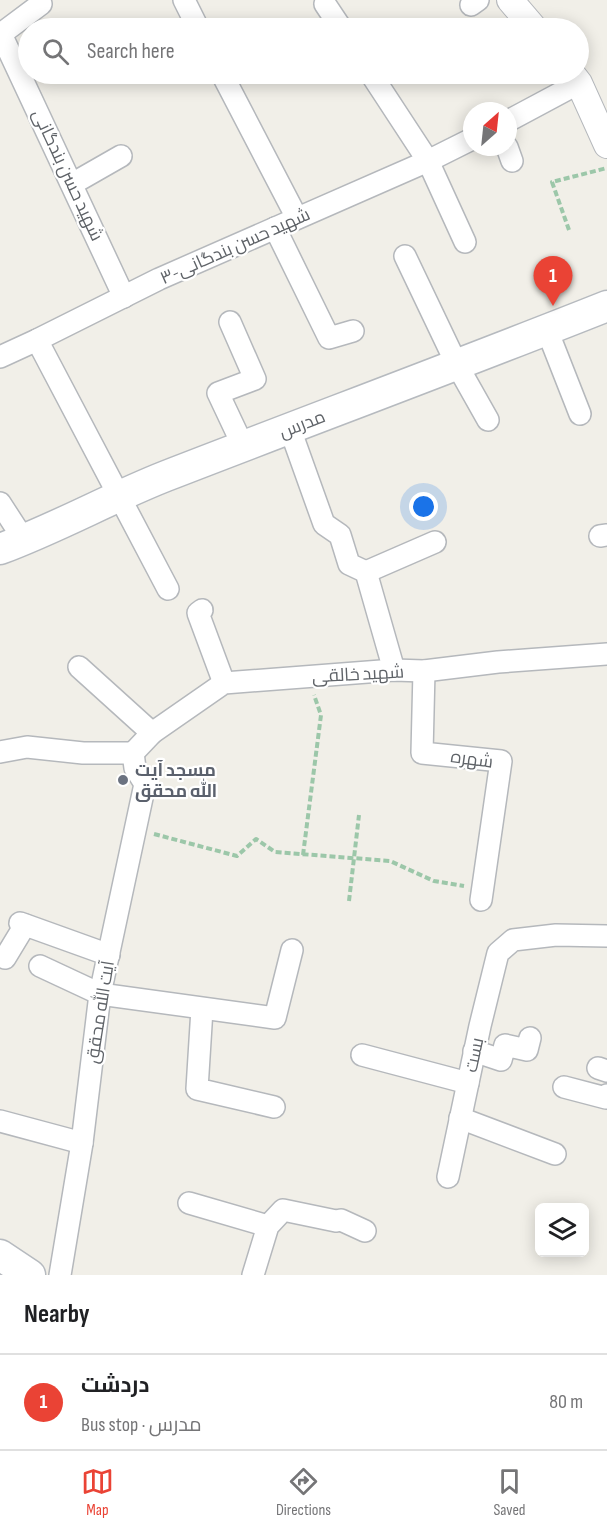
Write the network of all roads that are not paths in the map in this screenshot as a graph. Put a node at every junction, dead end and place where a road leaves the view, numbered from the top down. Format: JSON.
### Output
{"nodes":[{"id":1,"x":184,"y":0,"type":"edge"},
{"id":2,"x":510,"y":0,"type":"edge"},
{"id":3,"x":41,"y":4,"type":"dead end"},
{"id":4,"x":325,"y":4,"type":"dead end"},
{"id":5,"x":22,"y":18,"type":"edge"},
{"id":6,"x":193,"y":18,"type":"edge"},
{"id":7,"x":334,"y":18,"type":"edge"},
{"id":8,"x":525,"y":18,"type":"edge"},
{"id":9,"x":18,"y":21,"type":"edge"},
{"id":10,"x":18,"y":70,"type":"edge"},
{"id":11,"x":25,"y":84,"type":"edge"},
{"id":12,"x":227,"y":84,"type":"edge"},
{"id":13,"x":378,"y":84,"type":"edge"},
{"id":14,"x":567,"y":84,"type":"edge"},
{"id":15,"x":579,"y":84,"type":"edge"},
{"id":16,"x":517,"y":115,"type":"edge"},
{"id":17,"x":463,"y":144,"type":"edge"},
{"id":18,"x":607,"y":145,"type":"edge"},
{"id":19,"x":121,"y":156,"type":"dead end"},
{"id":20,"x":428,"y":161,"type":"junction"},
{"id":21,"x":72,"y":184,"type":"junction"},
{"id":22,"x":297,"y":218,"type":"junction"},
{"id":23,"x":275,"y":228,"type":"junction"},
{"id":24,"x":465,"y":242,"type":"dead end"},
{"id":25,"x":405,"y":256,"type":"dead end"},
{"id":26,"x":124,"y":297,"type":"junction"},
{"id":27,"x":607,"y":306,"type":"edge"},
{"id":28,"x":230,"y":322,"type":"dead end"},
{"id":29,"x":547,"y":330,"type":"junction"},
{"id":30,"x":353,"y":331,"type":"dead end"},
{"id":31,"x":37,"y":340,"type":"junction"},
{"id":32,"x":1,"y":352,"type":"edge"},
{"id":33,"x":457,"y":365,"type":"junction"},
{"id":34,"x":580,"y":414,"type":"dead end"},
{"id":35,"x":488,"y":420,"type":"dead end"},
{"id":36,"x":290,"y":429,"type":"junction"},
{"id":37,"x":243,"y":447,"type":"junction"},
{"id":38,"x":120,"y":497,"type":"junction"},
{"id":39,"x":0,"y":503,"type":"edge"},
{"id":40,"x":435,"y":542,"type":"dead end"},
{"id":41,"x":12,"y":544,"type":"edge"},
{"id":42,"x":366,"y":572,"type":"junction"},
{"id":43,"x":168,"y":589,"type":"dead end"},
{"id":44,"x":202,"y":609,"type":"dead end"},
{"id":45,"x":607,"y":654,"type":"edge"},
{"id":46,"x":79,"y":667,"type":"dead end"},
{"id":47,"x":394,"y":670,"type":"junction"},
{"id":48,"x":424,"y":671,"type":"junction"},
{"id":49,"x":224,"y":683,"type":"junction"},
{"id":50,"x":152,"y":733,"type":"junction"},
{"id":51,"x":0,"y":752,"type":"edge"},
{"id":52,"x":133,"y":753,"type":"junction"},
{"id":53,"x":482,"y":894,"type":"road end"},
{"id":54,"x":607,"y":932,"type":"edge"},
{"id":55,"x":292,"y":950,"type":"dead end"},
{"id":56,"x":109,"y":955,"type":"junction"},
{"id":57,"x":5,"y":958,"type":"dead end"},
{"id":58,"x":40,"y":966,"type":"dead end"},
{"id":59,"x":100,"y":994,"type":"junction"},
{"id":60,"x":202,"y":1009,"type":"junction"},
{"id":61,"x":530,"y":1038,"type":"dead end"},
{"id":62,"x":474,"y":1051,"type":"junction"},
{"id":63,"x":362,"y":1055,"type":"dead end"},
{"id":64,"x":468,"y":1083,"type":"junction"},
{"id":65,"x":564,"y":1087,"type":"dead end"},
{"id":66,"x":607,"y":1095,"type":"edge"},
{"id":67,"x":274,"y":1107,"type":"dead end"},
{"id":68,"x":460,"y":1118,"type":"junction"},
{"id":69,"x":0,"y":1121,"type":"edge"},
{"id":70,"x":82,"y":1143,"type":"junction"},
{"id":71,"x":555,"y":1154,"type":"dead end"},
{"id":72,"x":448,"y":1177,"type":"dead end"},
{"id":73,"x":189,"y":1203,"type":"dead end"},
{"id":74,"x":268,"y":1226,"type":"junction"},
{"id":75,"x":365,"y":1231,"type":"dead end"},
{"id":76,"x":0,"y":1255,"type":"edge"},
{"id":77,"x":254,"y":1274,"type":"edge"},
{"id":78,"x":30,"y":1275,"type":"edge"},
{"id":79,"x":60,"y":1275,"type":"edge"}],
"edges":[{"from":1,"to":6,"type":"street"},
{"from":2,"to":8,"type":"street"},
{"from":3,"to":5,"type":"street","name":"شهید حسن بندگانی"},
{"from":4,"to":7,"type":"street"},
{"from":9,"to":10,"type":"street","name":"شهید حسن بندگانی"},
{"from":11,"to":21,"type":"street","name":"شهید حسن بندگانی"},
{"from":12,"to":22,"type":"street"},
{"from":13,"to":20,"type":"street"},
{"from":14,"to":16,"type":"street"},
{"from":15,"to":18,"type":"street"},
{"from":17,"to":20,"type":"street","name":"۳-شهید حسن بندگانی"},
{"from":19,"to":21,"type":"street"},
{"from":20,"to":22,"type":"street","name":"۳-شهید حسن بندگانی"},
{"from":20,"to":24,"type":"street"},
{"from":21,"to":26,"type":"street","name":"شهید حسن بندگانی"},
{"from":22,"to":23,"type":"street","name":"۳-شهید حسن بندگانی"},
{"from":23,"to":26,"type":"street","name":"۳-شهید حسن بندگانی"},
{"from":23,"to":30,"type":"street"},
{"from":25,"to":33,"type":"street"},
{"from":26,"to":31,"type":"street","name":"۳-شهید حسن بندگانی"},
{"from":27,"to":29,"type":"main road","name":"مدرس"},
{"from":28,"to":37,"type":"street"},
{"from":29,"to":33,"type":"main road","name":"مدرس"},
{"from":29,"to":34,"type":"street"},
{"from":31,"to":32,"type":"street","name":"۳-شهید حسن بندگانی"},
{"from":31,"to":38,"type":"street"},
{"from":33,"to":35,"type":"street"},
{"from":33,"to":36,"type":"main road","name":"مدرس"},
{"from":36,"to":37,"type":"main road","name":"مدرس"},
{"from":36,"to":42,"type":"street"},
{"from":37,"to":38,"type":"main road","name":"مدرس"},
{"from":38,"to":41,"type":"main road","name":"مدرس"},
{"from":38,"to":43,"type":"street"},
{"from":39,"to":41,"type":"street"},
{"from":40,"to":42,"type":"street"},
{"from":42,"to":47,"type":"street"},
{"from":44,"to":49,"type":"street"},
{"from":45,"to":48,"type":"street","name":"شهید خالقی"},
{"from":46,"to":50,"type":"street"},
{"from":47,"to":48,"type":"street","name":"شهید خالقی"},
{"from":47,"to":49,"type":"street","name":"شهید خالقی"},
{"from":48,"to":53,"type":"street","name":"شهره"},
{"from":49,"to":50,"type":"street"},
{"from":50,"to":52,"type":"street"},
{"from":51,"to":52,"type":"street"},
{"from":52,"to":56,"type":"street","name":"آیت الله محقق"},
{"from":54,"to":62,"type":"street","name":"بست"},
{"from":55,"to":60,"type":"street"},
{"from":56,"to":57,"type":"street"},
{"from":56,"to":59,"type":"street","name":"آیت الله محقق"},
{"from":58,"to":59,"type":"street"},
{"from":59,"to":60,"type":"street"},
{"from":59,"to":70,"type":"street","name":"آیت الله محقق"},
{"from":60,"to":67,"type":"street"},
{"from":61,"to":62,"type":"street"},
{"from":62,"to":64,"type":"street","name":"بست"},
{"from":63,"to":64,"type":"street"},
{"from":64,"to":68,"type":"street","name":"بست"},
{"from":65,"to":66,"type":"street"},
{"from":68,"to":71,"type":"street"},
{"from":68,"to":72,"type":"street","name":"بست"},
{"from":69,"to":70,"type":"street"},
{"from":70,"to":79,"type":"street","name":"آیت الله محقق"},
{"from":73,"to":74,"type":"street"},
{"from":74,"to":75,"type":"street"},
{"from":74,"to":77,"type":"street"},
{"from":76,"to":78,"type":"main road"}]}
